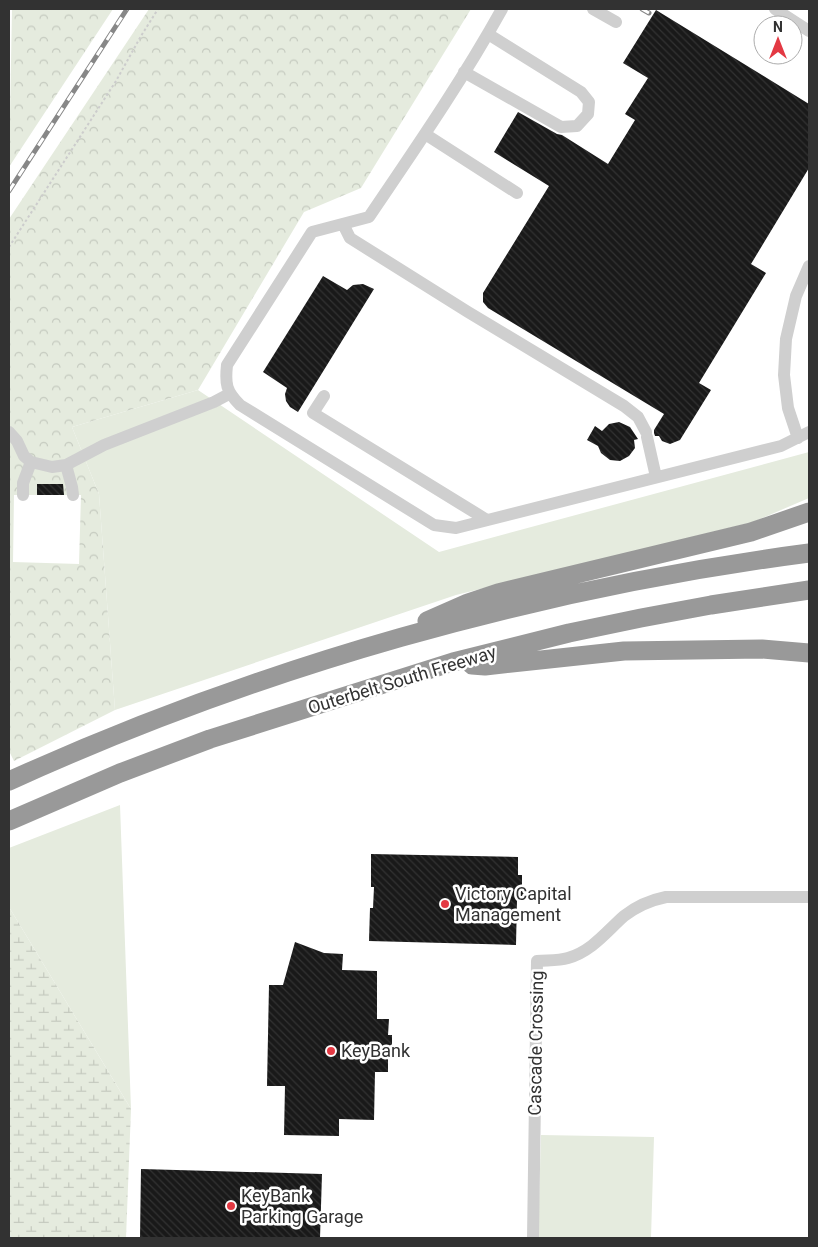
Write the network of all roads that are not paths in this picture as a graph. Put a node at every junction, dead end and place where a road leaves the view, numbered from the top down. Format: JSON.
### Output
{"nodes":[{"id":1,"x":502,"y":9,"type":"edge"},
{"id":2,"x":593,"y":9,"type":"edge"},
{"id":3,"x":775,"y":9,"type":"edge"},
{"id":4,"x":616,"y":22,"type":"dead end"},
{"id":5,"x":809,"y":31,"type":"edge"},
{"id":6,"x":488,"y":34,"type":"junction"},
{"id":7,"x":464,"y":72,"type":"junction"},
{"id":8,"x":425,"y":134,"type":"junction"},
{"id":9,"x":516,"y":193,"type":"dead end"},
{"id":10,"x":343,"y":224,"type":"junction"},
{"id":11,"x":809,"y":266,"type":"edge"},
{"id":12,"x":229,"y":394,"type":"junction"},
{"id":13,"x":324,"y":396,"type":"dead end"},
{"id":14,"x":9,"y":432,"type":"edge"},
{"id":15,"x":804,"y":435,"type":"edge"},
{"id":16,"x":31,"y":462,"type":"junction"},
{"id":17,"x":66,"y":465,"type":"junction"},
{"id":18,"x":656,"y":477,"type":"junction"},
{"id":19,"x":23,"y":495,"type":"dead end"},
{"id":20,"x":73,"y":495,"type":"dead end"},
{"id":21,"x":809,"y":512,"type":"edge"},
{"id":22,"x":487,"y":520,"type":"junction"},
{"id":23,"x":809,"y":553,"type":"edge"},
{"id":24,"x":809,"y":590,"type":"edge"},
{"id":25,"x":385,"y":642,"type":"junction"},
{"id":26,"x":809,"y":653,"type":"edge"},
{"id":27,"x":453,"y":662,"type":"junction"},
{"id":28,"x":9,"y":780,"type":"edge"},
{"id":29,"x":9,"y":821,"type":"edge"},
{"id":30,"x":809,"y":897,"type":"edge"},
{"id":31,"x":533,"y":1238,"type":"edge"}],
"edges":[{"from":1,"to":6,"type":"lane"},
{"from":2,"to":4,"type":"lane"},
{"from":3,"to":5,"type":"lane"},
{"from":6,"to":7,"type":"lane"},
{"from":6,"to":7,"type":"lane"},
{"from":7,"to":8,"type":"lane"},
{"from":8,"to":9,"type":"lane"},
{"from":8,"to":10,"type":"lane"},
{"from":10,"to":12,"type":"lane"},
{"from":10,"to":18,"type":"lane"},
{"from":11,"to":15,"type":"lane"},
{"from":12,"to":17,"type":"lane"},
{"from":12,"to":22,"type":"lane"},
{"from":13,"to":22,"type":"lane"},
{"from":14,"to":16,"type":"lane"},
{"from":15,"to":18,"type":"lane"},
{"from":16,"to":17,"type":"lane"},
{"from":16,"to":19,"type":"lane"},
{"from":17,"to":20,"type":"lane"},
{"from":18,"to":22,"type":"lane"},
{"from":21,"to":25,"type":"highway"},
{"from":23,"to":25,"type":"highway"},
{"from":24,"to":27,"type":"highway","name":"Outerbelt South Freeway"},
{"from":25,"to":28,"type":"highway"},
{"from":26,"to":27,"type":"highway"},
{"from":27,"to":29,"type":"highway","name":"Outerbelt South Freeway"},
{"from":30,"to":31,"type":"lane","name":"Cascade Crossing"}]}
